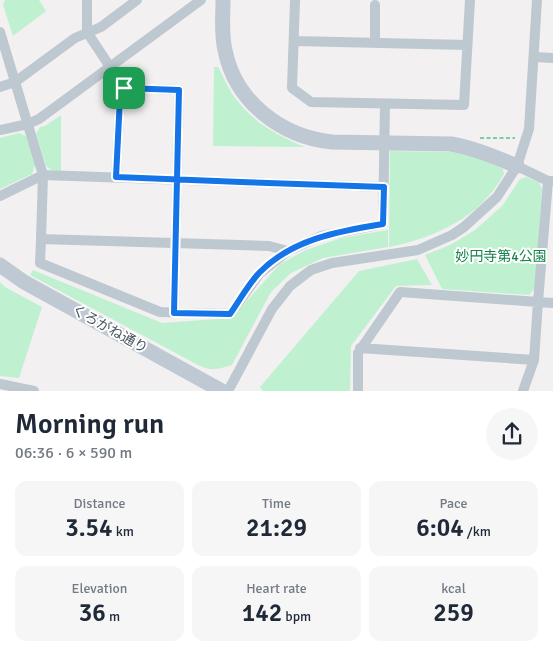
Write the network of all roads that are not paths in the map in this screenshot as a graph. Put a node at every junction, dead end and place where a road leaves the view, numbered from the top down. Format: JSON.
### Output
{"nodes":[{"id":1,"x":87,"y":0,"type":"edge"},
{"id":2,"x":137,"y":0,"type":"edge"},
{"id":3,"x":201,"y":0,"type":"edge"},
{"id":4,"x":223,"y":0,"type":"edge"},
{"id":5,"x":295,"y":0,"type":"edge"},
{"id":6,"x":470,"y":0,"type":"edge"},
{"id":7,"x":537,"y":0,"type":"edge"},
{"id":8,"x":376,"y":2,"type":"edge"},
{"id":9,"x":0,"y":32,"type":"edge"},
{"id":10,"x":86,"y":32,"type":"junction"},
{"id":11,"x":294,"y":41,"type":"junction"},
{"id":12,"x":375,"y":43,"type":"junction"},
{"id":13,"x":467,"y":46,"type":"junction"},
{"id":14,"x":535,"y":57,"type":"junction"},
{"id":15,"x":553,"y":58,"type":"edge"},
{"id":16,"x":110,"y":68,"type":"junction"},
{"id":17,"x":15,"y":82,"type":"junction"},
{"id":18,"x":0,"y":87,"type":"edge"},
{"id":19,"x":124,"y":88,"type":"junction"},
{"id":20,"x":386,"y":104,"type":"junction"},
{"id":21,"x":28,"y":124,"type":"junction"},
{"id":22,"x":0,"y":130,"type":"edge"},
{"id":23,"x":385,"y":144,"type":"junction"},
{"id":24,"x":517,"y":166,"type":"junction"},
{"id":25,"x":43,"y":175,"type":"junction"},
{"id":26,"x":116,"y":177,"type":"junction"},
{"id":27,"x":177,"y":180,"type":"junction"},
{"id":28,"x":551,"y":181,"type":"edge"},
{"id":29,"x":384,"y":187,"type":"junction"},
{"id":30,"x":0,"y":196,"type":"edge"},
{"id":31,"x":41,"y":239,"type":"junction"},
{"id":32,"x":176,"y":244,"type":"junction"},
{"id":33,"x":288,"y":251,"type":"junction"},
{"id":34,"x":0,"y":265,"type":"edge"},
{"id":35,"x":538,"y":302,"type":"junction"},
{"id":36,"x":553,"y":303,"type":"edge"},
{"id":37,"x":174,"y":313,"type":"junction"},
{"id":38,"x":360,"y":348,"type":"junction"},
{"id":39,"x":534,"y":360,"type":"junction"},
{"id":40,"x":0,"y":384,"type":"edge"},
{"id":41,"x":34,"y":391,"type":"edge"},
{"id":42,"x":222,"y":391,"type":"edge"},
{"id":43,"x":228,"y":391,"type":"edge"},
{"id":44,"x":358,"y":391,"type":"edge"},
{"id":45,"x":523,"y":391,"type":"edge"}],
"edges":[{"from":1,"to":10,"type":"street"},
{"from":2,"to":10,"type":"street"},
{"from":3,"to":16,"type":"street"},
{"from":4,"to":23,"type":"street"},
{"from":5,"to":11,"type":"street"},
{"from":6,"to":13,"type":"street"},
{"from":7,"to":14,"type":"street"},
{"from":8,"to":12,"type":"street"},
{"from":9,"to":17,"type":"street"},
{"from":10,"to":16,"type":"street"},
{"from":10,"to":17,"type":"street"},
{"from":11,"to":12,"type":"street"},
{"from":11,"to":20,"type":"street"},
{"from":12,"to":13,"type":"street"},
{"from":13,"to":20,"type":"street"},
{"from":14,"to":15,"type":"street"},
{"from":14,"to":24,"type":"street"},
{"from":16,"to":19,"type":"street"},
{"from":16,"to":21,"type":"street"},
{"from":17,"to":18,"type":"street"},
{"from":17,"to":21,"type":"street"},
{"from":19,"to":26,"type":"street"},
{"from":19,"to":27,"type":"street"},
{"from":20,"to":23,"type":"street"},
{"from":21,"to":22,"type":"street"},
{"from":21,"to":25,"type":"street"},
{"from":23,"to":24,"type":"street"},
{"from":23,"to":29,"type":"street"},
{"from":24,"to":28,"type":"street"},
{"from":24,"to":43,"type":"street"},
{"from":25,"to":26,"type":"street"},
{"from":25,"to":30,"type":"street"},
{"from":25,"to":31,"type":"street"},
{"from":26,"to":27,"type":"street"},
{"from":27,"to":29,"type":"street"},
{"from":27,"to":32,"type":"street"},
{"from":28,"to":35,"type":"street"},
{"from":29,"to":33,"type":"street"},
{"from":31,"to":32,"type":"street"},
{"from":31,"to":37,"type":"street"},
{"from":32,"to":33,"type":"street"},
{"from":32,"to":37,"type":"street"},
{"from":33,"to":37,"type":"street"},
{"from":34,"to":42,"type":"street","name":"くろがね通り"},
{"from":35,"to":36,"type":"street"},
{"from":35,"to":38,"type":"street"},
{"from":35,"to":39,"type":"street"},
{"from":38,"to":39,"type":"street"},
{"from":38,"to":44,"type":"street"},
{"from":39,"to":45,"type":"street"},
{"from":40,"to":41,"type":"street"}]}
